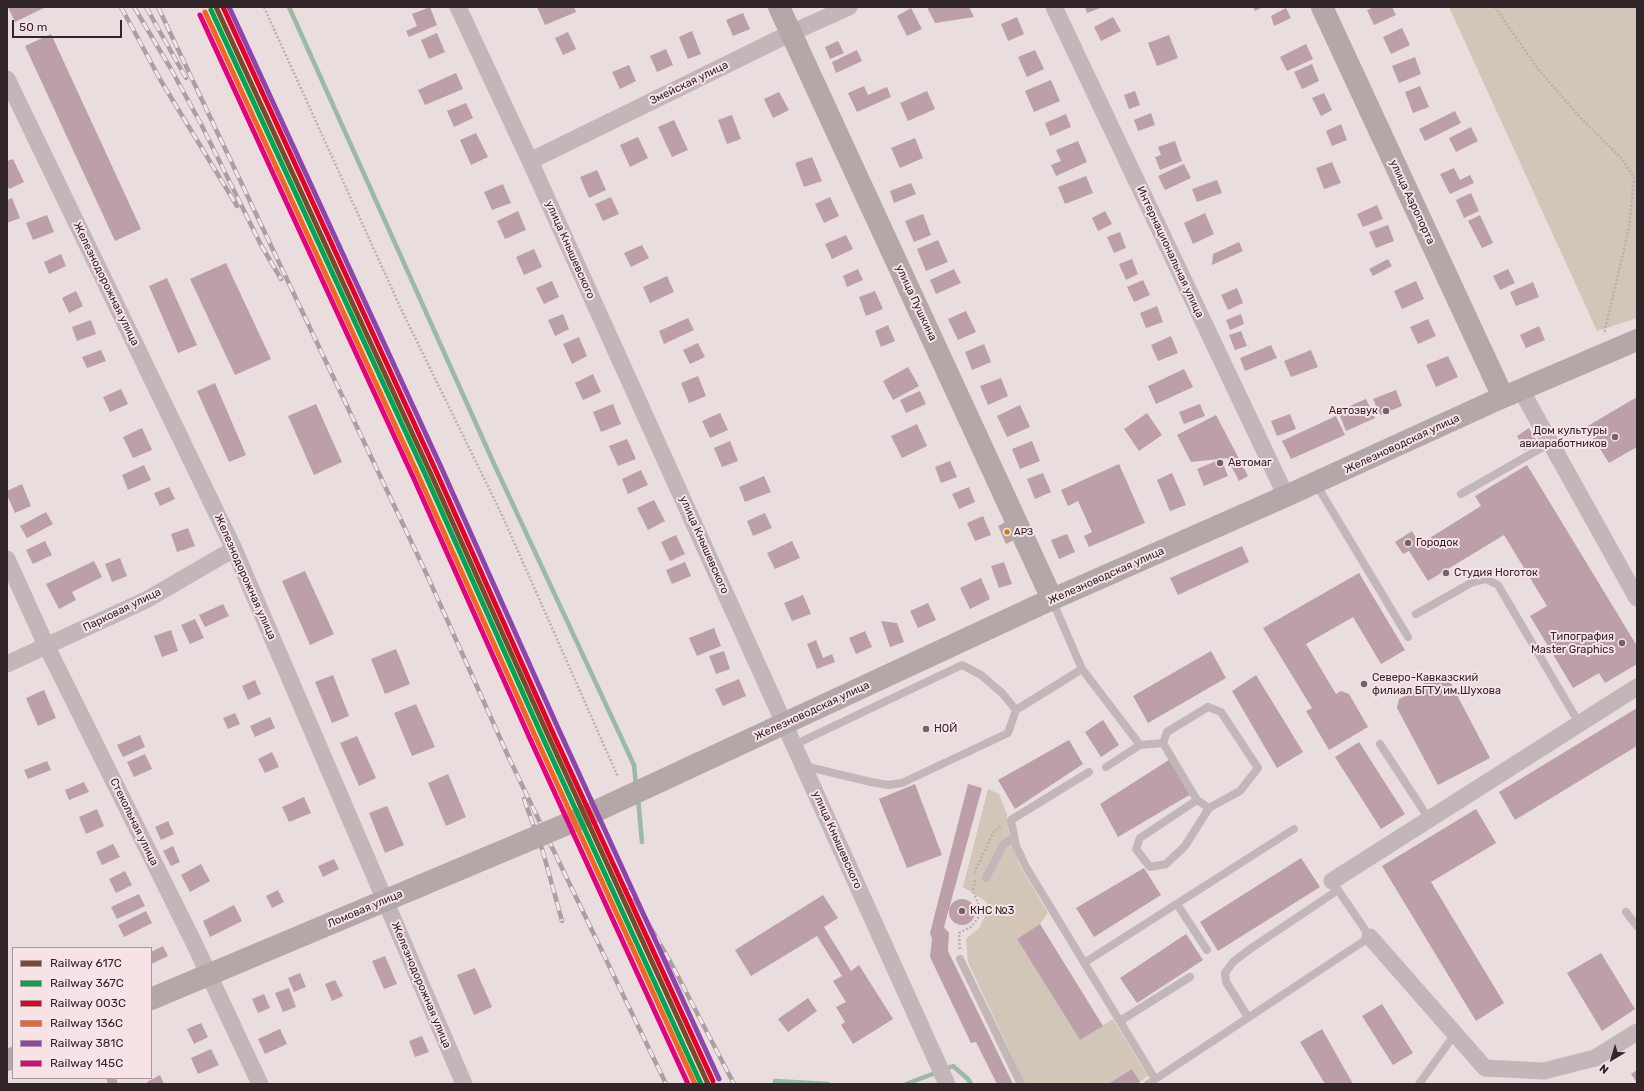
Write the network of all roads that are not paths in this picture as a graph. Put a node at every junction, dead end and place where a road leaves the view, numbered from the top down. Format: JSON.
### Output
{"nodes":[{"id":1,"x":458,"y":7,"type":"edge"},
{"id":2,"x":779,"y":7,"type":"edge"},
{"id":3,"x":849,"y":7,"type":"edge"},
{"id":4,"x":1054,"y":7,"type":"edge"},
{"id":5,"x":1322,"y":7,"type":"edge"},
{"id":6,"x":792,"y":33,"type":"junction"},
{"id":7,"x":7,"y":79,"type":"edge"},
{"id":8,"x":530,"y":161,"type":"junction"},
{"id":9,"x":1637,"y":340,"type":"edge"},
{"id":10,"x":1512,"y":394,"type":"junction"},
{"id":11,"x":1550,"y":443,"type":"junction"},
{"id":12,"x":1315,"y":483,"type":"junction"},
{"id":13,"x":1461,"y":494,"type":"dead end"},
{"id":14,"x":1286,"y":496,"type":"junction"},
{"id":15,"x":234,"y":549,"type":"junction"},
{"id":16,"x":7,"y":559,"type":"edge"},
{"id":17,"x":1637,"y":598,"type":"edge"},
{"id":18,"x":1045,"y":603,"type":"junction"},
{"id":19,"x":1416,"y":614,"type":"dead end"},
{"id":20,"x":1408,"y":637,"type":"dead end"},
{"id":21,"x":46,"y":645,"type":"junction"},
{"id":22,"x":7,"y":664,"type":"edge"},
{"id":23,"x":1082,"y":669,"type":"junction"},
{"id":24,"x":1637,"y":687,"type":"edge"},
{"id":25,"x":1016,"y":710,"type":"junction"},
{"id":26,"x":1579,"y":723,"type":"junction"},
{"id":27,"x":1163,"y":743,"type":"junction"},
{"id":28,"x":1380,"y":744,"type":"dead end"},
{"id":29,"x":794,"y":745,"type":"junction"},
{"id":30,"x":1140,"y":745,"type":"junction"},
{"id":31,"x":804,"y":766,"type":"junction"},
{"id":32,"x":1106,"y":767,"type":"dead end"},
{"id":33,"x":1089,"y":772,"type":"dead end"},
{"id":34,"x":1197,"y":800,"type":"junction"},
{"id":35,"x":1209,"y":808,"type":"junction"},
{"id":36,"x":579,"y":819,"type":"joint"},
{"id":37,"x":1429,"y":819,"type":"junction"},
{"id":38,"x":1294,"y":829,"type":"dead end"},
{"id":39,"x":1014,"y":837,"type":"junction"},
{"id":40,"x":986,"y":878,"type":"dead end"},
{"id":41,"x":1335,"y":885,"type":"junction"},
{"id":42,"x":1177,"y":904,"type":"junction"},
{"id":43,"x":1626,"y":912,"type":"dead end"},
{"id":44,"x":1637,"y":926,"type":"edge"},
{"id":45,"x":1370,"y":937,"type":"junction"},
{"id":46,"x":1207,"y":950,"type":"dead end"},
{"id":47,"x":960,"y":959,"type":"dead end"},
{"id":48,"x":1084,"y":963,"type":"junction"},
{"id":49,"x":1190,"y":977,"type":"dead end"},
{"id":50,"x":152,"y":1000,"type":"edge"},
{"id":51,"x":1248,"y":1018,"type":"junction"},
{"id":52,"x":1120,"y":1021,"type":"junction"},
{"id":53,"x":1637,"y":1032,"type":"edge"},
{"id":54,"x":1456,"y":1034,"type":"junction"},
{"id":55,"x":1155,"y":1079,"type":"junction"},
{"id":56,"x":260,"y":1084,"type":"edge"},
{"id":57,"x":464,"y":1084,"type":"edge"},
{"id":58,"x":947,"y":1084,"type":"edge"},
{"id":59,"x":1021,"y":1084,"type":"edge"},
{"id":60,"x":1148,"y":1084,"type":"edge"},
{"id":61,"x":1419,"y":1084,"type":"edge"}],
"edges":[{"from":1,"to":8,"type":"street","name":"улица Кнышевского"},
{"from":2,"to":6,"type":"main road","name":"улица Пушкина"},
{"from":3,"to":6,"type":"street","name":"Змейская улица"},
{"from":4,"to":14,"type":"street","name":"Интернациональная улица"},
{"from":5,"to":10,"type":"main road","name":"улица Аэропорта"},
{"from":6,"to":8,"type":"street","name":"Змейская улица"},
{"from":6,"to":18,"type":"main road","name":"улица Пушкина"},
{"from":7,"to":15,"type":"street","name":"Железнодорожная улица"},
{"from":8,"to":29,"type":"street","name":"улица Кнышевского"},
{"from":9,"to":10,"type":"main road","name":"Железноводская улица"},
{"from":10,"to":11,"type":"street"},
{"from":10,"to":12,"type":"main road","name":"Железноводская улица"},
{"from":11,"to":13,"type":"lane"},
{"from":11,"to":17,"type":"street"},
{"from":12,"to":14,"type":"main road","name":"Железноводская улица"},
{"from":12,"to":20,"type":"lane"},
{"from":14,"to":18,"type":"main road","name":"Железноводская улица"},
{"from":15,"to":21,"type":"street","name":"Парковая улица"},
{"from":15,"to":57,"type":"street","name":"Железнодорожная улица"},
{"from":16,"to":21,"type":"street","name":"Стекольная улица"},
{"from":18,"to":23,"type":"lane"},
{"from":18,"to":36,"type":"main road","name":"Железноводская улица","bridge":true},
{"from":19,"to":26,"type":"lane"},
{"from":21,"to":22,"type":"street","name":"Парковая улица"},
{"from":21,"to":56,"type":"street","name":"Стекольная улица"},
{"from":23,"to":25,"type":"lane"},
{"from":23,"to":30,"type":"lane"},
{"from":24,"to":26,"type":"street"},
{"from":25,"to":29,"type":"lane"},
{"from":25,"to":31,"type":"lane"},
{"from":26,"to":37,"type":"street"},
{"from":27,"to":30,"type":"lane"},
{"from":27,"to":34,"type":"lane"},
{"from":27,"to":35,"type":"lane"},
{"from":28,"to":37,"type":"lane"},
{"from":29,"to":31,"type":"street","name":"улица Кнышевского"},
{"from":30,"to":32,"type":"lane"},
{"from":31,"to":58,"type":"street","name":"улица Кнышевского"},
{"from":33,"to":39,"type":"lane"},
{"from":34,"to":35,"type":"lane"},
{"from":34,"to":35,"type":"lane"},
{"from":36,"to":50,"type":"main road","name":"Ломовая улица","bridge":true},
{"from":37,"to":41,"type":"street"},
{"from":38,"to":42,"type":"lane"},
{"from":39,"to":40,"type":"lane"},
{"from":39,"to":48,"type":"lane"},
{"from":41,"to":45,"type":"lane"},
{"from":41,"to":51,"type":"lane"},
{"from":42,"to":46,"type":"lane"},
{"from":42,"to":48,"type":"lane"},
{"from":43,"to":44,"type":"lane"},
{"from":45,"to":51,"type":"lane"},
{"from":45,"to":54,"type":"street"},
{"from":47,"to":59,"type":"lane"},
{"from":48,"to":52,"type":"lane"},
{"from":49,"to":52,"type":"lane"},
{"from":51,"to":55,"type":"lane"},
{"from":52,"to":55,"type":"lane"},
{"from":53,"to":54,"type":"street"},
{"from":54,"to":61,"type":"lane"},
{"from":55,"to":60,"type":"lane"}]}
